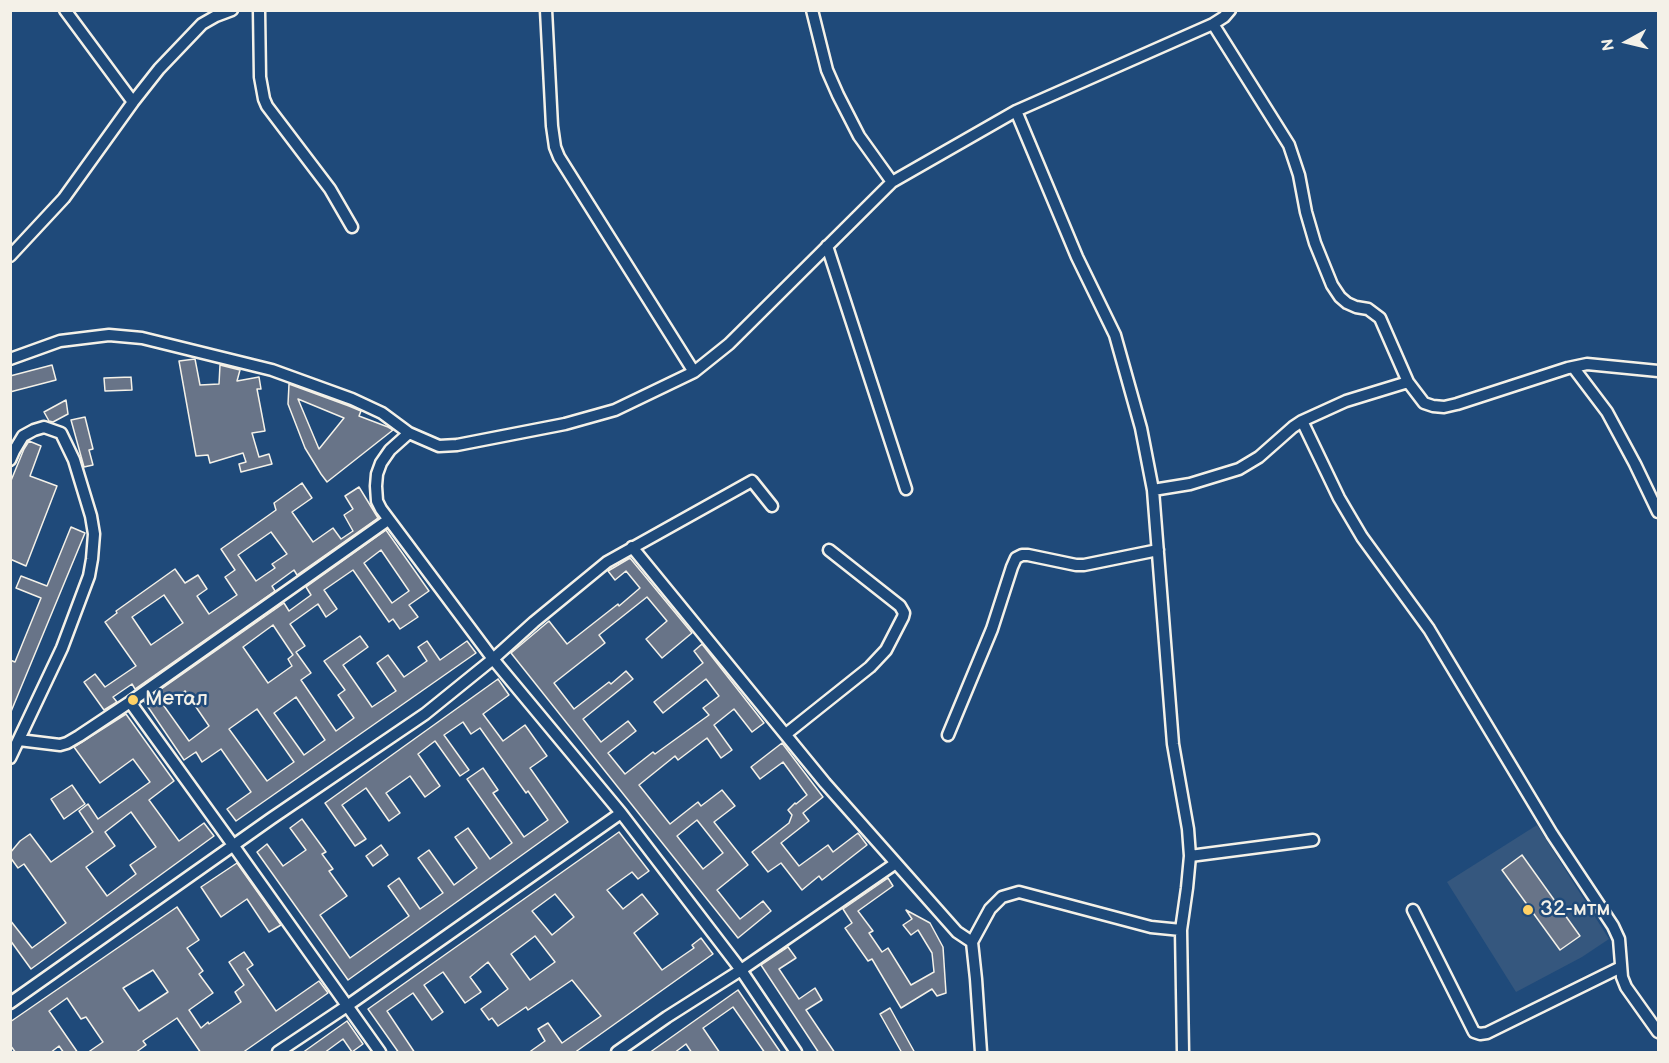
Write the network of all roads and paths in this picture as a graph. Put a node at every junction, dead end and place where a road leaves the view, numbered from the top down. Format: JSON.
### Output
{"nodes":[{"id":1,"x":65,"y":10,"type":"edge"},
{"id":2,"x":232,"y":10,"type":"edge"},
{"id":3,"x":259,"y":10,"type":"edge"},
{"id":4,"x":546,"y":10,"type":"edge"},
{"id":5,"x":812,"y":10,"type":"edge"},
{"id":6,"x":1230,"y":10,"type":"edge"},
{"id":7,"x":1213,"y":24,"type":"junction"},
{"id":8,"x":133,"y":102,"type":"junction"},
{"id":9,"x":1016,"y":111,"type":"junction"},
{"id":10,"x":892,"y":182,"type":"junction"},
{"id":11,"x":352,"y":227,"type":"dead end"},
{"id":12,"x":827,"y":246,"type":"junction"},
{"id":13,"x":10,"y":256,"type":"edge"},
{"id":14,"x":10,"y":359,"type":"edge"},
{"id":15,"x":1573,"y":367,"type":"junction"},
{"id":16,"x":1659,"y":371,"type":"edge"},
{"id":17,"x":694,"y":372,"type":"junction"},
{"id":18,"x":1408,"y":382,"type":"junction"},
{"id":19,"x":1302,"y":421,"type":"junction"},
{"id":20,"x":409,"y":433,"type":"junction"},
{"id":21,"x":10,"y":460,"type":"edge"},
{"id":22,"x":906,"y":489,"type":"dead end"},
{"id":23,"x":1153,"y":490,"type":"junction"},
{"id":24,"x":772,"y":506,"type":"dead end"},
{"id":25,"x":1659,"y":512,"type":"edge"},
{"id":26,"x":388,"y":520,"type":"junction"},
{"id":27,"x":632,"y":547,"type":"junction"},
{"id":28,"x":829,"y":550,"type":"dead end"},
{"id":29,"x":1158,"y":550,"type":"junction"},
{"id":30,"x":493,"y":659,"type":"junction"},
{"id":31,"x":130,"y":702,"type":"junction"},
{"id":32,"x":786,"y":734,"type":"junction"},
{"id":33,"x":948,"y":735,"type":"dead end"},
{"id":34,"x":19,"y":740,"type":"junction"},
{"id":35,"x":10,"y":758,"type":"edge"},
{"id":36,"x":621,"y":813,"type":"junction"},
{"id":37,"x":1312,"y":840,"type":"dead end"},
{"id":38,"x":234,"y":845,"type":"junction"},
{"id":39,"x":1190,"y":856,"type":"junction"},
{"id":40,"x":896,"y":863,"type":"junction"},
{"id":41,"x":1413,"y":910,"type":"dead end"},
{"id":42,"x":1181,"y":930,"type":"junction"},
{"id":43,"x":972,"y":942,"type":"junction"},
{"id":44,"x":1621,"y":967,"type":"junction"},
{"id":45,"x":741,"y":970,"type":"junction"},
{"id":46,"x":10,"y":1003,"type":"edge"},
{"id":47,"x":347,"y":1006,"type":"junction"},
{"id":48,"x":1659,"y":1032,"type":"edge"},
{"id":49,"x":278,"y":1053,"type":"edge"},
{"id":50,"x":380,"y":1053,"type":"edge"},
{"id":51,"x":617,"y":1053,"type":"edge"},
{"id":52,"x":796,"y":1053,"type":"edge"},
{"id":53,"x":981,"y":1053,"type":"edge"},
{"id":54,"x":1183,"y":1053,"type":"edge"}],
"edges":[{"from":1,"to":8,"type":"street"},
{"from":2,"to":8,"type":"street"},
{"from":3,"to":11,"type":"street"},
{"from":4,"to":17,"type":"street"},
{"from":5,"to":10,"type":"street"},
{"from":6,"to":7,"type":"street"},
{"from":7,"to":9,"type":"street"},
{"from":7,"to":18,"type":"street"},
{"from":8,"to":13,"type":"street"},
{"from":9,"to":10,"type":"street"},
{"from":9,"to":23,"type":"street"},
{"from":10,"to":12,"type":"street"},
{"from":12,"to":17,"type":"street"},
{"from":12,"to":22,"type":"street"},
{"from":14,"to":20,"type":"street"},
{"from":15,"to":16,"type":"street"},
{"from":15,"to":18,"type":"street"},
{"from":15,"to":25,"type":"street"},
{"from":17,"to":20,"type":"street"},
{"from":18,"to":19,"type":"street"},
{"from":19,"to":23,"type":"street"},
{"from":19,"to":44,"type":"street"},
{"from":20,"to":26,"type":"street"},
{"from":21,"to":34,"type":"street"},
{"from":23,"to":29,"type":"street"},
{"from":24,"to":27,"type":"street"},
{"from":26,"to":30,"type":"street"},
{"from":26,"to":31,"type":"street"},
{"from":27,"to":30,"type":"street"},
{"from":27,"to":32,"type":"street"},
{"from":28,"to":32,"type":"street"},
{"from":29,"to":33,"type":"street"},
{"from":29,"to":39,"type":"street"},
{"from":30,"to":36,"type":"street"},
{"from":30,"to":38,"type":"street"},
{"from":31,"to":34,"type":"street"},
{"from":31,"to":38,"type":"street"},
{"from":32,"to":40,"type":"street"},
{"from":34,"to":35,"type":"street"},
{"from":36,"to":45,"type":"street"},
{"from":36,"to":47,"type":"street"},
{"from":37,"to":39,"type":"street"},
{"from":38,"to":46,"type":"street"},
{"from":38,"to":47,"type":"street"},
{"from":39,"to":42,"type":"street"},
{"from":40,"to":43,"type":"street"},
{"from":40,"to":45,"type":"street"},
{"from":41,"to":44,"type":"street"},
{"from":42,"to":43,"type":"street"},
{"from":42,"to":54,"type":"street"},
{"from":43,"to":53,"type":"street"},
{"from":44,"to":48,"type":"street"},
{"from":45,"to":51,"type":"street"},
{"from":45,"to":52,"type":"street"},
{"from":47,"to":49,"type":"street"},
{"from":47,"to":50,"type":"street"}]}
